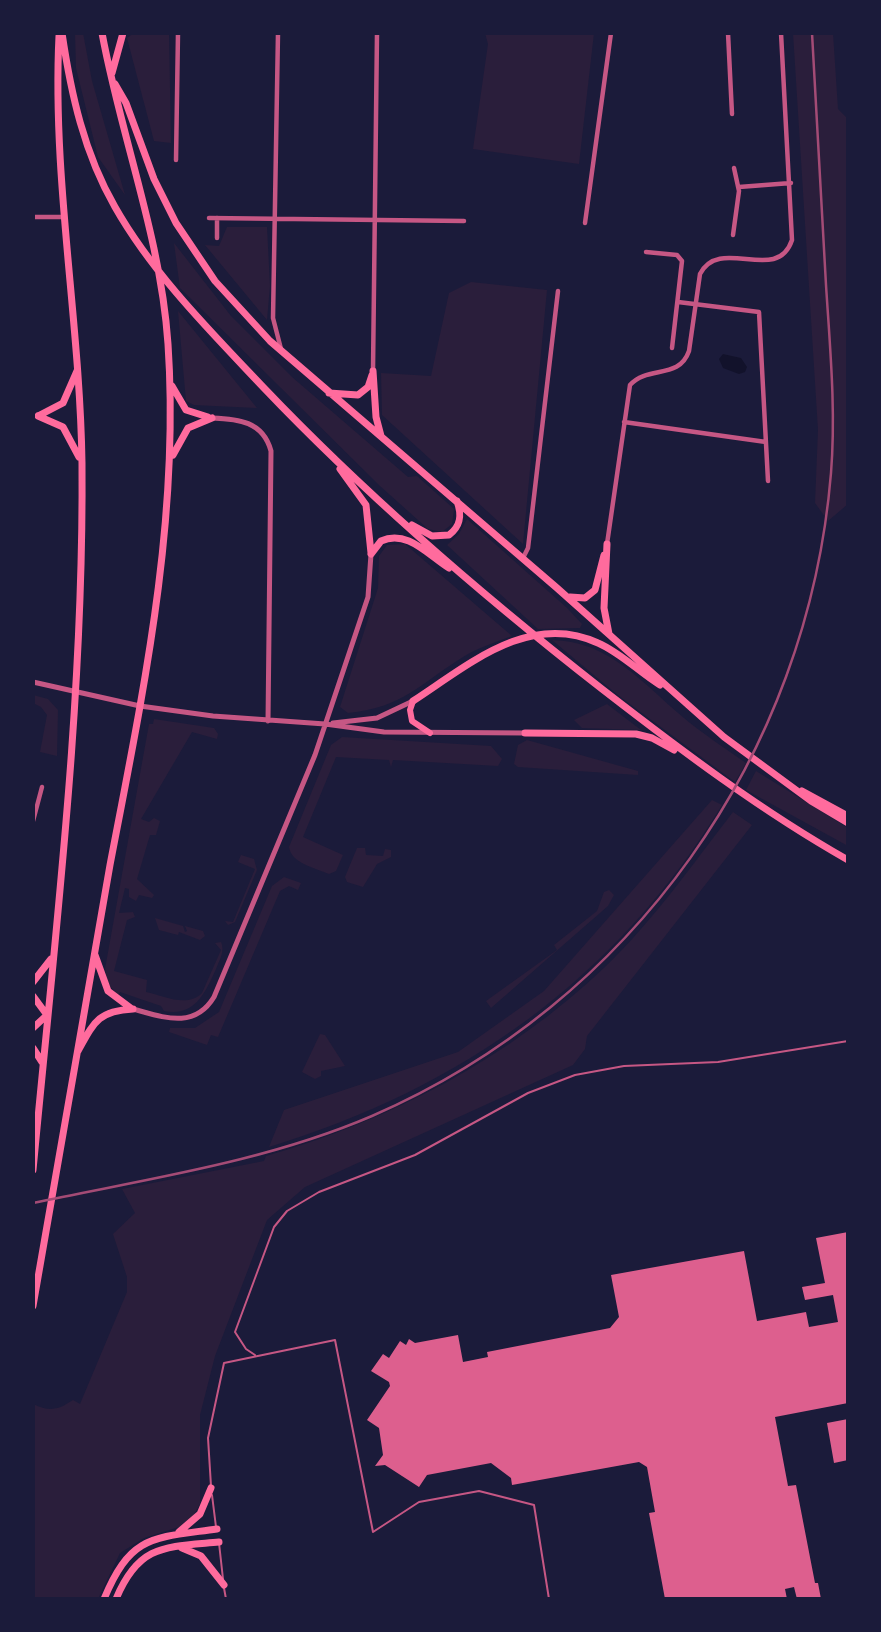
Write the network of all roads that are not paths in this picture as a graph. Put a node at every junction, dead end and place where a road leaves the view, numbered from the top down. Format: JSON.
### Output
{"nodes":[{"id":1,"x":61,"y":33,"type":"edge"},
{"id":2,"x":102,"y":33,"type":"edge"},
{"id":3,"x":123,"y":33,"type":"edge"},
{"id":4,"x":178,"y":33,"type":"edge"},
{"id":5,"x":278,"y":33,"type":"edge"},
{"id":6,"x":377,"y":33,"type":"edge"},
{"id":7,"x":611,"y":33,"type":"edge"},
{"id":8,"x":728,"y":33,"type":"edge"},
{"id":9,"x":781,"y":33,"type":"edge"},
{"id":10,"x":112,"y":79,"type":"junction"},
{"id":11,"x":732,"y":114,"type":"dead end"},
{"id":12,"x":176,"y":160,"type":"dead end"},
{"id":13,"x":734,"y":168,"type":"dead end"},
{"id":14,"x":791,"y":183,"type":"junction"},
{"id":15,"x":739,"y":187,"type":"junction"},
{"id":16,"x":33,"y":217,"type":"edge"},
{"id":17,"x":66,"y":217,"type":"junction"},
{"id":18,"x":209,"y":218,"type":"dead end"},
{"id":19,"x":217,"y":218,"type":"junction"},
{"id":20,"x":275,"y":219,"type":"junction"},
{"id":21,"x":375,"y":220,"type":"junction"},
{"id":22,"x":464,"y":221,"type":"dead end"},
{"id":23,"x":585,"y":223,"type":"dead end"},
{"id":24,"x":733,"y":235,"type":"dead end"},
{"id":25,"x":217,"y":238,"type":"dead end"},
{"id":26,"x":646,"y":251,"type":"dead end"},
{"id":27,"x":558,"y":291,"type":"dead end"},
{"id":28,"x":677,"y":302,"type":"junction"},
{"id":29,"x":695,"y":305,"type":"junction"},
{"id":30,"x":672,"y":348,"type":"dead end"},
{"id":31,"x":285,"y":356,"type":"junction"},
{"id":32,"x":78,"y":368,"type":"junction"},
{"id":33,"x":373,"y":371,"type":"junction"},
{"id":34,"x":170,"y":383,"type":"junction"},
{"id":35,"x":325,"y":391,"type":"junction"},
{"id":36,"x":35,"y":416,"type":"edge"},
{"id":37,"x":212,"y":418,"type":"junction"},
{"id":38,"x":624,"y":422,"type":"junction"},
{"id":39,"x":382,"y":438,"type":"junction"},
{"id":40,"x":766,"y":442,"type":"junction"},
{"id":41,"x":329,"y":454,"type":"junction"},
{"id":42,"x":82,"y":464,"type":"junction"},
{"id":43,"x":169,"y":465,"type":"junction"},
{"id":44,"x":768,"y":481,"type":"dead end"},
{"id":45,"x":457,"y":502,"type":"junction"},
{"id":46,"x":396,"y":516,"type":"junction"},
{"id":47,"x":607,"y":544,"type":"junction"},
{"id":48,"x":371,"y":554,"type":"junction"},
{"id":49,"x":523,"y":558,"type":"junction"},
{"id":50,"x":468,"y":580,"type":"junction"},
{"id":51,"x":567,"y":597,"type":"junction"},
{"id":52,"x":610,"y":635,"type":"junction"},
{"id":53,"x":33,"y":682,"type":"edge"},
{"id":54,"x":75,"y":692,"type":"junction"},
{"id":55,"x":676,"y":694,"type":"junction"},
{"id":56,"x":413,"y":701,"type":"junction"},
{"id":57,"x":140,"y":706,"type":"junction"},
{"id":58,"x":268,"y":721,"type":"junction"},
{"id":59,"x":325,"y":724,"type":"junction"},
{"id":60,"x":430,"y":733,"type":"junction"},
{"id":61,"x":525,"y":733,"type":"joint"},
{"id":62,"x":692,"y":760,"type":"junction"},
{"id":63,"x":776,"y":776,"type":"junction"},
{"id":64,"x":42,"y":788,"type":"dead end"},
{"id":65,"x":848,"y":816,"type":"edge"},
{"id":66,"x":33,"y":821,"type":"edge"},
{"id":67,"x":848,"y":823,"type":"edge"},
{"id":68,"x":848,"y":860,"type":"edge"},
{"id":69,"x":94,"y":951,"type":"junction"},
{"id":70,"x":53,"y":955,"type":"junction"},
{"id":71,"x":33,"y":982,"type":"edge"},
{"id":72,"x":33,"y":996,"type":"edge"},
{"id":73,"x":133,"y":1009,"type":"junction"},
{"id":74,"x":47,"y":1015,"type":"junction"},
{"id":75,"x":33,"y":1028,"type":"edge"},
{"id":76,"x":848,"y":1041,"type":"edge"},
{"id":77,"x":33,"y":1048,"type":"edge"},
{"id":78,"x":75,"y":1057,"type":"junction"},
{"id":79,"x":43,"y":1067,"type":"junction"},
{"id":80,"x":33,"y":1170,"type":"edge"},
{"id":81,"x":33,"y":1306,"type":"edge"},
{"id":82,"x":256,"y":1355,"type":"junction"},
{"id":83,"x":211,"y":1488,"type":"junction"},
{"id":84,"x":217,"y":1529,"type":"joint"},
{"id":85,"x":176,"y":1535,"type":"junction"},
{"id":86,"x":219,"y":1542,"type":"joint"},
{"id":87,"x":175,"y":1546,"type":"junction"},
{"id":88,"x":223,"y":1585,"type":"junction"},
{"id":89,"x":104,"y":1599,"type":"edge"},
{"id":90,"x":116,"y":1599,"type":"edge"},
{"id":91,"x":226,"y":1599,"type":"edge"},
{"id":92,"x":549,"y":1599,"type":"edge"}],
"edges":[{"from":1,"to":17,"type":"highway"},
{"from":1,"to":41,"type":"highway"},
{"from":2,"to":10,"type":"highway"},
{"from":3,"to":10,"type":"highway"},
{"from":4,"to":12,"type":"street"},
{"from":5,"to":20,"type":"street"},
{"from":6,"to":21,"type":"street"},
{"from":7,"to":23,"type":"street"},
{"from":8,"to":11,"type":"street"},
{"from":9,"to":14,"type":"street"},
{"from":10,"to":31,"type":"highway"},
{"from":10,"to":34,"type":"highway"},
{"from":13,"to":15,"type":"street"},
{"from":14,"to":15,"type":"street"},
{"from":14,"to":29,"type":"street"},
{"from":15,"to":24,"type":"street"},
{"from":16,"to":17,"type":"street"},
{"from":17,"to":32,"type":"highway"},
{"from":18,"to":19,"type":"street"},
{"from":19,"to":20,"type":"street"},
{"from":19,"to":25,"type":"street"},
{"from":20,"to":21,"type":"street"},
{"from":20,"to":31,"type":"street"},
{"from":21,"to":22,"type":"street"},
{"from":21,"to":33,"type":"street"},
{"from":26,"to":28,"type":"street"},
{"from":27,"to":49,"type":"street"},
{"from":28,"to":29,"type":"street"},
{"from":28,"to":30,"type":"street"},
{"from":29,"to":38,"type":"street"},
{"from":29,"to":40,"type":"street"},
{"from":31,"to":35,"type":"highway"},
{"from":32,"to":36,"type":"highway"},
{"from":32,"to":42,"type":"highway"},
{"from":33,"to":35,"type":"highway"},
{"from":33,"to":39,"type":"highway"},
{"from":34,"to":37,"type":"highway"},
{"from":34,"to":43,"type":"highway"},
{"from":35,"to":39,"type":"highway"},
{"from":36,"to":42,"type":"highway"},
{"from":37,"to":43,"type":"highway"},
{"from":37,"to":58,"type":"street"},
{"from":38,"to":40,"type":"street"},
{"from":38,"to":47,"type":"street"},
{"from":39,"to":45,"type":"highway"},
{"from":40,"to":44,"type":"street"},
{"from":41,"to":46,"type":"highway"},
{"from":41,"to":48,"type":"highway"},
{"from":42,"to":54,"type":"highway"},
{"from":43,"to":57,"type":"highway"},
{"from":45,"to":46,"type":"highway"},
{"from":45,"to":49,"type":"highway"},
{"from":46,"to":50,"type":"highway"},
{"from":47,"to":51,"type":"highway"},
{"from":47,"to":52,"type":"highway"},
{"from":48,"to":50,"type":"highway"},
{"from":48,"to":59,"type":"street"},
{"from":49,"to":51,"type":"highway"},
{"from":50,"to":62,"type":"highway"},
{"from":51,"to":52,"type":"highway"},
{"from":52,"to":55,"type":"highway"},
{"from":53,"to":54,"type":"street"},
{"from":54,"to":57,"type":"street"},
{"from":54,"to":70,"type":"highway"},
{"from":55,"to":56,"type":"highway"},
{"from":55,"to":63,"type":"highway"},
{"from":56,"to":59,"type":"street"},
{"from":56,"to":60,"type":"main road"},
{"from":57,"to":58,"type":"street"},
{"from":57,"to":69,"type":"highway"},
{"from":58,"to":59,"type":"street"},
{"from":59,"to":60,"type":"street"},
{"from":59,"to":73,"type":"street"},
{"from":60,"to":61,"type":"street"},
{"from":61,"to":62,"type":"highway"},
{"from":62,"to":68,"type":"highway"},
{"from":63,"to":65,"type":"highway"},
{"from":63,"to":67,"type":"highway"},
{"from":64,"to":66,"type":"street"},
{"from":69,"to":73,"type":"highway"},
{"from":69,"to":78,"type":"highway"},
{"from":70,"to":71,"type":"highway"},
{"from":70,"to":74,"type":"highway"},
{"from":72,"to":74,"type":"highway"},
{"from":73,"to":78,"type":"highway"},
{"from":74,"to":75,"type":"highway"},
{"from":74,"to":79,"type":"highway"},
{"from":76,"to":82,"type":"lane"},
{"from":77,"to":79,"type":"highway"},
{"from":78,"to":81,"type":"highway"},
{"from":79,"to":80,"type":"highway"},
{"from":82,"to":83,"type":"lane"},
{"from":82,"to":92,"type":"lane"},
{"from":83,"to":84,"type":"lane"},
{"from":83,"to":85,"type":"highway"},
{"from":84,"to":85,"type":"highway"},
{"from":85,"to":89,"type":"highway"},
{"from":86,"to":87,"type":"highway"},
{"from":86,"to":88,"type":"lane"},
{"from":87,"to":88,"type":"highway"},
{"from":87,"to":90,"type":"highway"},
{"from":88,"to":91,"type":"lane"}]}
